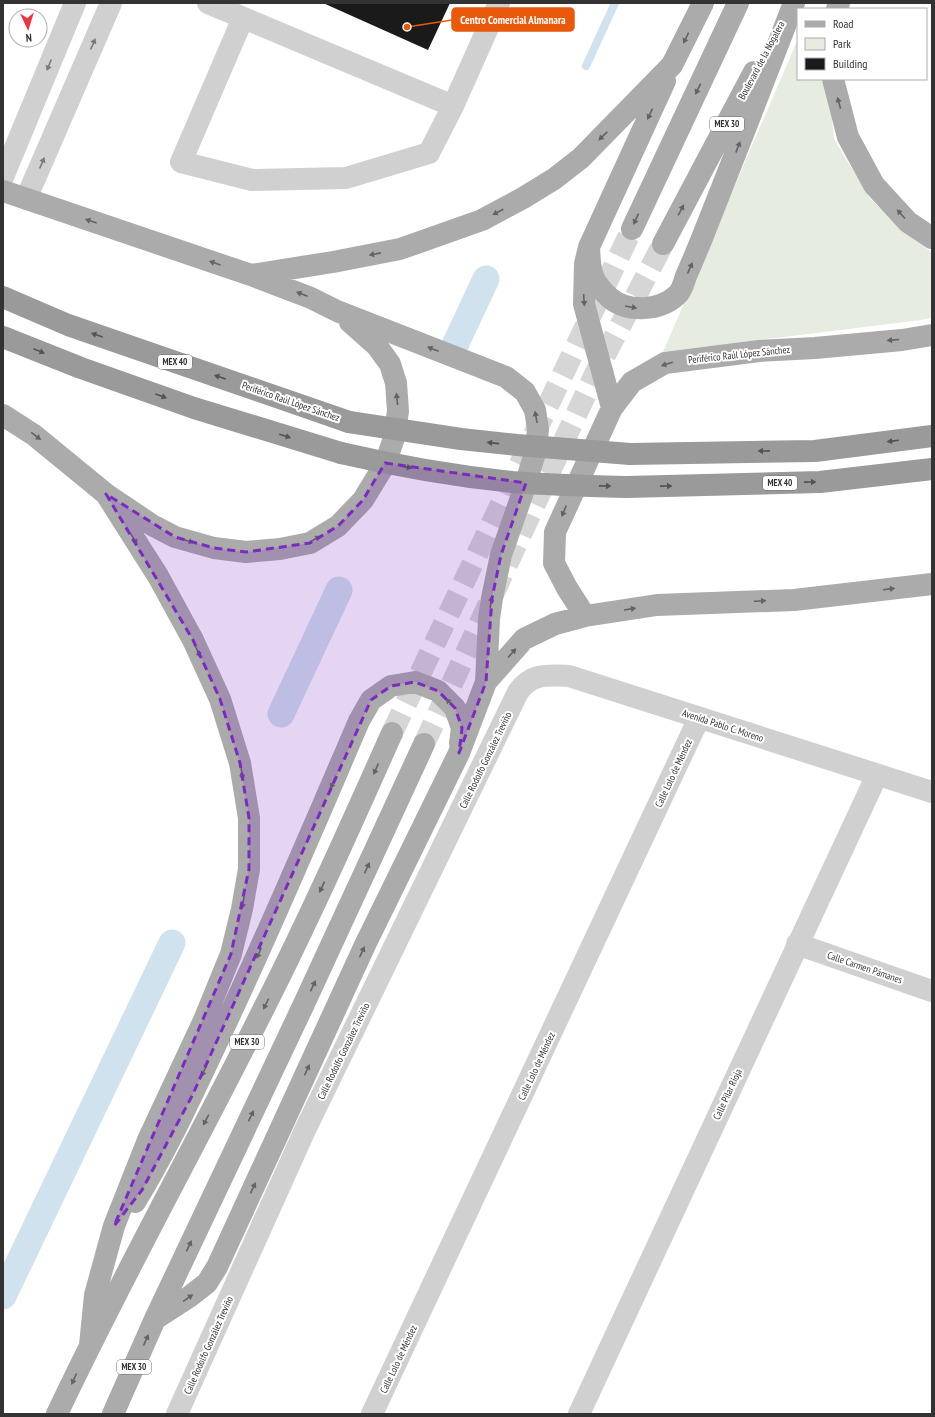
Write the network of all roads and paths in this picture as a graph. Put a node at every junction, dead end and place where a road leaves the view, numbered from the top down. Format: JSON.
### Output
{"nodes":[{"id":1,"x":75,"y":3,"type":"edge"},
{"id":2,"x":111,"y":3,"type":"edge"},
{"id":3,"x":208,"y":3,"type":"edge"},
{"id":4,"x":499,"y":3,"type":"edge"},
{"id":5,"x":703,"y":3,"type":"edge"},
{"id":6,"x":738,"y":3,"type":"edge"},
{"id":7,"x":791,"y":3,"type":"edge"},
{"id":8,"x":794,"y":3,"type":"edge"},
{"id":9,"x":243,"y":18,"type":"junction"},
{"id":10,"x":672,"y":66,"type":"junction"},
{"id":11,"x":833,"y":80,"type":"edge"},
{"id":12,"x":453,"y":106,"type":"junction"},
{"id":13,"x":3,"y":177,"type":"edge"},
{"id":14,"x":3,"y":191,"type":"edge"},
{"id":15,"x":26,"y":199,"type":"junction"},
{"id":16,"x":632,"y":230,"type":"tunnel mouth"},
{"id":17,"x":932,"y":238,"type":"edge"},
{"id":18,"x":663,"y":244,"type":"tunnel mouth"},
{"id":19,"x":589,"y":247,"type":"junction"},
{"id":20,"x":251,"y":275,"type":"junction"},
{"id":21,"x":3,"y":297,"type":"edge"},
{"id":22,"x":337,"y":311,"type":"junction"},
{"id":23,"x":932,"y":335,"type":"edge"},
{"id":24,"x":3,"y":337,"type":"edge"},
{"id":25,"x":612,"y":408,"type":"junction"},
{"id":26,"x":3,"y":415,"type":"edge"},
{"id":27,"x":932,"y":436,"type":"edge"},
{"id":28,"x":932,"y":469,"type":"edge"},
{"id":29,"x":106,"y":494,"type":"junction"},
{"id":30,"x":932,"y":584,"type":"edge"},
{"id":31,"x":585,"y":616,"type":"junction"},
{"id":32,"x":486,"y":682,"type":"junction"},
{"id":33,"x":518,"y":692,"type":"joint"},
{"id":34,"x":699,"y":718,"type":"junction"},
{"id":35,"x":392,"y":733,"type":"tunnel mouth"},
{"id":36,"x":424,"y":744,"type":"tunnel mouth"},
{"id":37,"x":459,"y":753,"type":"junction"},
{"id":38,"x":877,"y":774,"type":"junction"},
{"id":39,"x":932,"y":792,"type":"edge"},
{"id":40,"x":797,"y":944,"type":"junction"},
{"id":41,"x":932,"y":991,"type":"edge"},
{"id":42,"x":114,"y":1226,"type":"junction"},
{"id":43,"x":155,"y":1319,"type":"junction"},
{"id":44,"x":90,"y":1345,"type":"junction"},
{"id":45,"x":57,"y":1414,"type":"edge"},
{"id":46,"x":113,"y":1414,"type":"edge"},
{"id":47,"x":177,"y":1414,"type":"edge"},
{"id":48,"x":372,"y":1414,"type":"edge"},
{"id":49,"x":579,"y":1414,"type":"edge"}],
"edges":[{"from":1,"to":13,"type":"street","one_way":true},
{"from":15,"to":2,"type":"street","one_way":true},
{"from":3,"to":9,"type":"street"},
{"from":4,"to":12,"type":"street"},
{"from":5,"to":10,"type":"main road","one_way":true},
{"from":6,"to":16,"type":"main road","one_way":true},
{"from":18,"to":7,"type":"main road","name":"Boulevard de la Nogalera","number":"MEX 30","one_way":true},
{"from":19,"to":8,"type":"main road","one_way":true},
{"from":9,"to":12,"type":"street"},
{"from":9,"to":12,"type":"street"},
{"from":10,"to":19,"type":"main road","one_way":true},
{"from":10,"to":20,"type":"main road","one_way":true},
{"from":17,"to":11,"type":"main road","one_way":true},
{"from":14,"to":15,"type":"main road"},
{"from":20,"to":15,"type":"main road","one_way":true},
{"from":19,"to":25,"type":"main road","one_way":true},
{"from":22,"to":20,"type":"main road","one_way":true},
{"from":27,"to":21,"type":"highway","name":"Periférico Raúl López Sánchez","number":"MEX 40","one_way":true,"bridge":true},
{"from":29,"to":22,"type":"main road","one_way":true},
{"from":32,"to":22,"type":"main road","one_way":true},
{"from":23,"to":25,"type":"main road","name":"Periférico Raúl López Sánchez","one_way":true},
{"from":24,"to":28,"type":"highway","number":"MEX 40","one_way":true,"bridge":true},
{"from":25,"to":31,"type":"main road","name":"Periférico Raúl López Sánchez","one_way":true},
{"from":26,"to":29,"type":"main road","one_way":true},
{"from":29,"to":42,"type":"main road","one_way":true},
{"from":31,"to":30,"type":"main road","one_way":true},
{"from":32,"to":31,"type":"main road","one_way":true},
{"from":32,"to":37,"type":"main road"},
{"from":33,"to":34,"type":"street","name":"Avenida Pablo C. Moreno"},
{"from":33,"to":47,"type":"street","name":"Calle Rodolfo González Treviño"},
{"from":34,"to":38,"type":"street","name":"Avenida Pablo C. Moreno"},
{"from":34,"to":48,"type":"street","name":"Calle Lolo de Méndez"},
{"from":35,"to":44,"type":"main road","number":"MEX 30","one_way":true},
{"from":43,"to":36,"type":"main road","number":"MEX 30","one_way":true},
{"from":37,"to":42,"type":"main road","one_way":true},
{"from":43,"to":37,"type":"main road","one_way":true},
{"from":38,"to":39,"type":"street","name":"Avenida Pablo C. Moreno"},
{"from":38,"to":40,"type":"street","name":"Calle Pilar Rioja"},
{"from":40,"to":41,"type":"street","name":"Calle Carmen Pámanes"},
{"from":40,"to":49,"type":"street","name":"Calle Pilar Rioja"},
{"from":42,"to":44,"type":"main road"},
{"from":46,"to":43,"type":"main road","number":"MEX 30","one_way":true},
{"from":44,"to":45,"type":"main road","number":"MEX 30","one_way":true}]}
